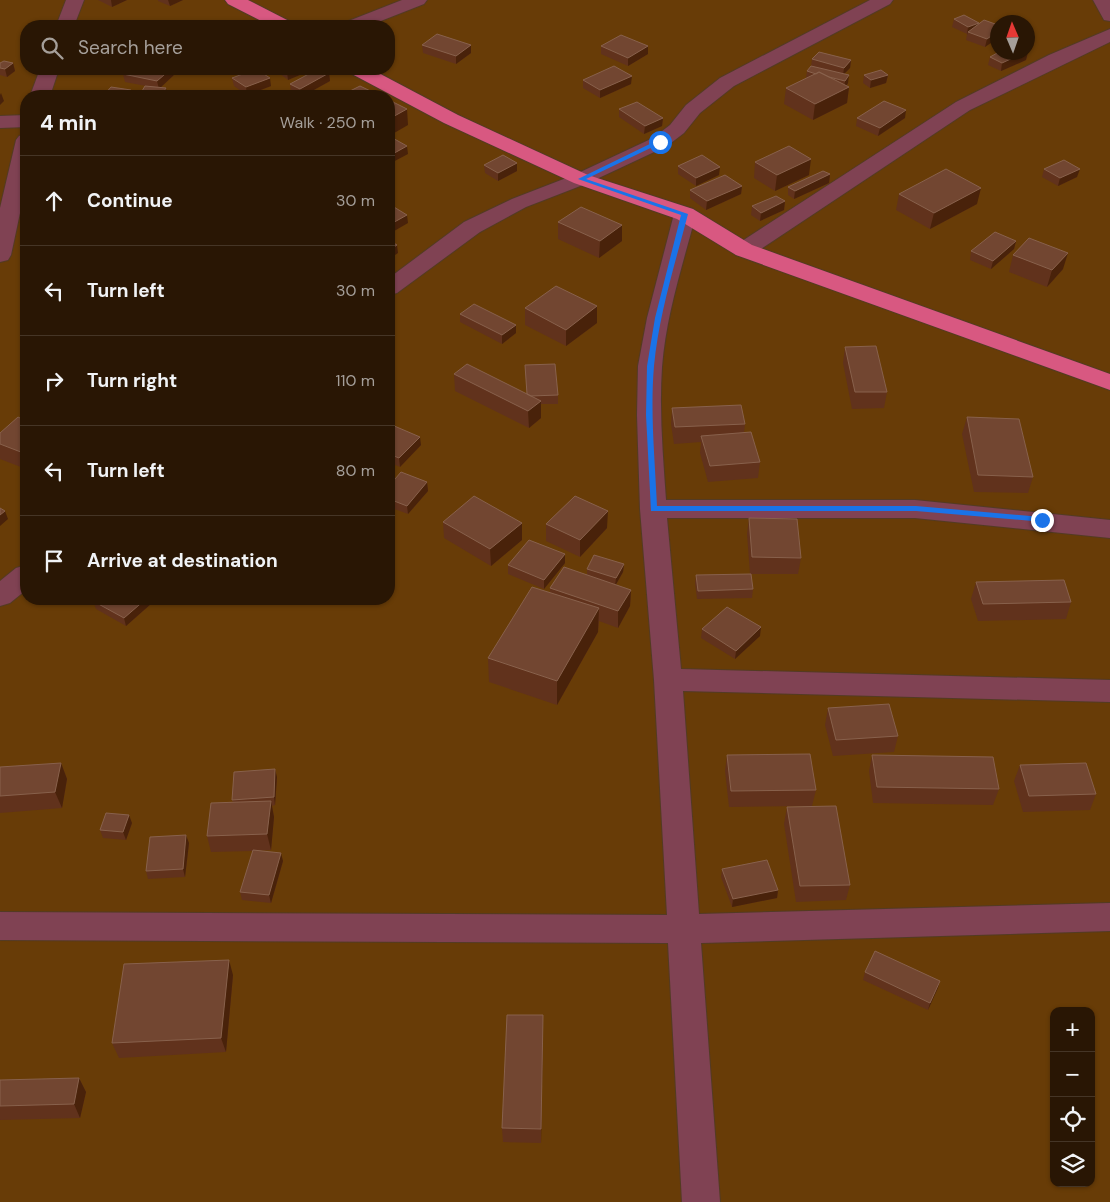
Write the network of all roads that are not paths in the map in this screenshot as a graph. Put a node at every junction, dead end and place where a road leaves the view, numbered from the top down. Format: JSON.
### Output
{"nodes":[{"id":1,"x":75,"y":0,"type":"edge"},
{"id":2,"x":234,"y":0,"type":"edge"},
{"id":3,"x":418,"y":0,"type":"edge"},
{"id":4,"x":884,"y":0,"type":"edge"},
{"id":5,"x":1102,"y":0,"type":"edge"},
{"id":6,"x":1110,"y":16,"type":"edge"},
{"id":7,"x":67,"y":20,"type":"edge"},
{"id":8,"x":273,"y":20,"type":"edge"},
{"id":9,"x":367,"y":20,"type":"edge"},
{"id":10,"x":1110,"y":36,"type":"edge"},
{"id":11,"x":47,"y":75,"type":"edge"},
{"id":12,"x":368,"y":75,"type":"edge"},
{"id":13,"x":42,"y":90,"type":"edge"},
{"id":14,"x":20,"y":121,"type":"edge"},
{"id":15,"x":0,"y":122,"type":"edge"},
{"id":16,"x":20,"y":167,"type":"edge"},
{"id":17,"x":581,"y":179,"type":"junction"},
{"id":18,"x":685,"y":214,"type":"junction"},
{"id":19,"x":744,"y":250,"type":"junction"},
{"id":20,"x":0,"y":255,"type":"edge"},
{"id":21,"x":395,"y":284,"type":"edge"},
{"id":22,"x":1110,"y":382,"type":"edge"},
{"id":23,"x":653,"y":509,"type":"junction"},
{"id":24,"x":1110,"y":529,"type":"edge"},
{"id":25,"x":20,"y":581,"type":"edge"},
{"id":26,"x":0,"y":596,"type":"edge"},
{"id":27,"x":668,"y":680,"type":"junction"},
{"id":28,"x":1110,"y":691,"type":"edge"},
{"id":29,"x":1110,"y":917,"type":"edge"},
{"id":30,"x":0,"y":926,"type":"edge"},
{"id":31,"x":682,"y":929,"type":"junction"},
{"id":32,"x":701,"y":1202,"type":"edge"}],
"edges":[{"from":1,"to":7,"type":"street"},
{"from":2,"to":8,"type":"main road"},
{"from":3,"to":9,"type":"street"},
{"from":4,"to":17,"type":"street"},
{"from":5,"to":6,"type":"street"},
{"from":10,"to":19,"type":"street"},
{"from":11,"to":13,"type":"street"},
{"from":12,"to":17,"type":"main road"},
{"from":14,"to":15,"type":"street"},
{"from":16,"to":20,"type":"street"},
{"from":17,"to":18,"type":"main road"},
{"from":17,"to":21,"type":"street"},
{"from":18,"to":19,"type":"main road"},
{"from":18,"to":23,"type":"street"},
{"from":19,"to":22,"type":"main road"},
{"from":23,"to":24,"type":"street"},
{"from":23,"to":27,"type":"street"},
{"from":25,"to":26,"type":"street"},
{"from":27,"to":28,"type":"street"},
{"from":27,"to":31,"type":"street"},
{"from":29,"to":31,"type":"street"},
{"from":30,"to":31,"type":"street"},
{"from":31,"to":32,"type":"street"}]}
